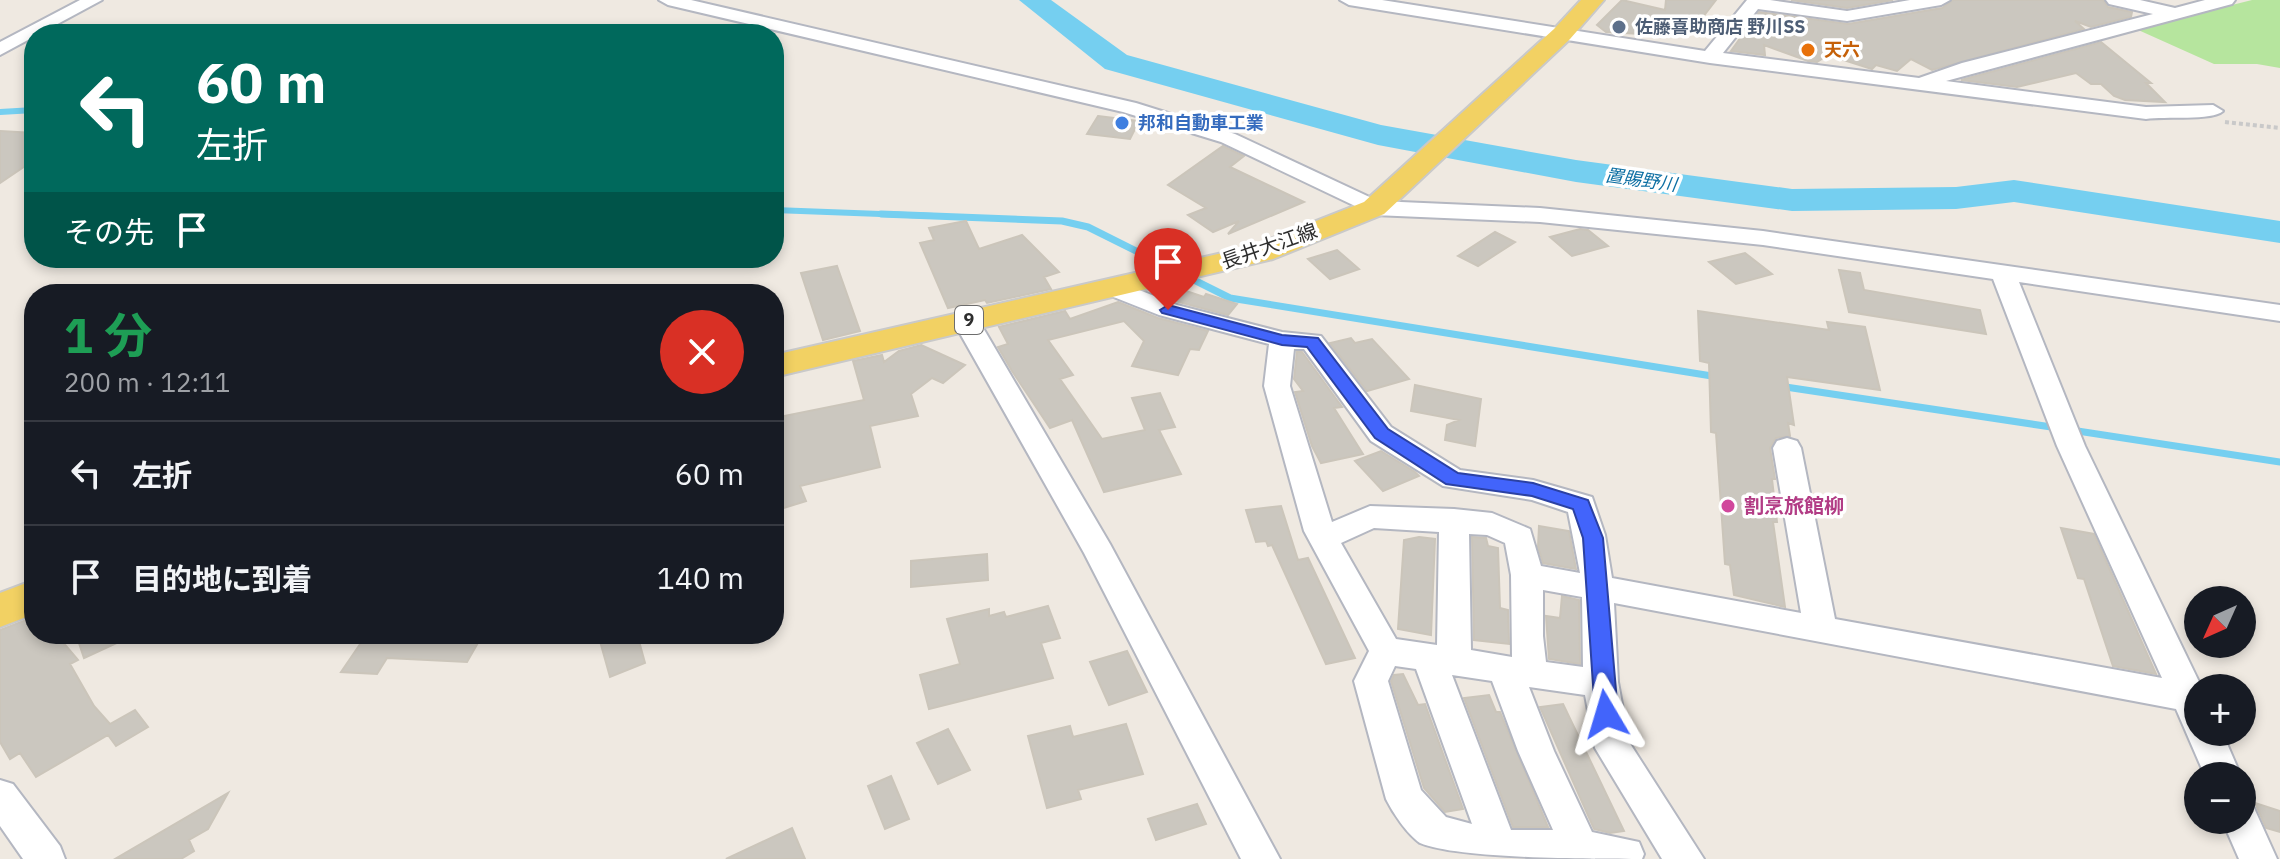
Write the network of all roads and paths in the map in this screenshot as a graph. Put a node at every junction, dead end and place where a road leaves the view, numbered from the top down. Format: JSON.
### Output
{"nodes":[{"id":1,"x":93,"y":0,"type":"edge"},
{"id":2,"x":668,"y":0,"type":"edge"},
{"id":3,"x":1349,"y":0,"type":"edge"},
{"id":4,"x":1593,"y":0,"type":"edge"},
{"id":5,"x":1941,"y":0,"type":"edge"},
{"id":6,"x":2115,"y":0,"type":"edge"},
{"id":7,"x":2226,"y":0,"type":"edge"},
{"id":8,"x":1755,"y":2,"type":"edge"},
{"id":9,"x":2172,"y":12,"type":"junction"},
{"id":10,"x":47,"y":24,"type":"edge"},
{"id":11,"x":771,"y":24,"type":"edge"},
{"id":12,"x":784,"y":27,"type":"edge"},
{"id":13,"x":1562,"y":34,"type":"junction"},
{"id":14,"x":24,"y":36,"type":"edge"},
{"id":15,"x":0,"y":49,"type":"edge"},
{"id":16,"x":1710,"y":57,"type":"junction"},
{"id":17,"x":1915,"y":85,"type":"junction"},
{"id":18,"x":2213,"y":111,"type":"dead end"},
{"id":19,"x":1374,"y":208,"type":"junction"},
{"id":20,"x":2003,"y":273,"type":"junction"},
{"id":21,"x":1115,"y":289,"type":"junction"},
{"id":22,"x":2280,"y":313,"type":"edge"},
{"id":23,"x":966,"y":321,"type":"junction"},
{"id":24,"x":1282,"y":340,"type":"junction"},
{"id":25,"x":784,"y":364,"type":"edge"},
{"id":26,"x":1787,"y":448,"type":"dead end"},
{"id":27,"x":1454,"y":520,"type":"junction"},
{"id":28,"x":1323,"y":539,"type":"junction"},
{"id":29,"x":1527,"y":575,"type":"junction"},
{"id":30,"x":1599,"y":588,"type":"junction"},
{"id":31,"x":24,"y":600,"type":"edge"},
{"id":32,"x":0,"y":611,"type":"edge"},
{"id":33,"x":1820,"y":628,"type":"junction"},
{"id":34,"x":1386,"y":651,"type":"junction"},
{"id":35,"x":1441,"y":659,"type":"junction"},
{"id":36,"x":1518,"y":671,"type":"junction"},
{"id":37,"x":1602,"y":684,"type":"junction"},
{"id":38,"x":2184,"y":689,"type":"edge"},
{"id":39,"x":2184,"y":706,"type":"edge"},
{"id":40,"x":0,"y":796,"type":"edge"},
{"id":41,"x":1661,"y":827,"type":"junction"},
{"id":42,"x":2247,"y":834,"type":"edge"},
{"id":43,"x":1499,"y":847,"type":"junction"},
{"id":44,"x":1580,"y":848,"type":"junction"},
{"id":45,"x":1625,"y":857,"type":"edge"},
{"id":46,"x":46,"y":859,"type":"edge"},
{"id":47,"x":1261,"y":859,"type":"edge"},
{"id":48,"x":1685,"y":859,"type":"edge"},
{"id":49,"x":2258,"y":859,"type":"edge"}],
"edges":[{"from":1,"to":10,"type":"street"},
{"from":2,"to":11,"type":"street"},
{"from":3,"to":13,"type":"street"},
{"from":4,"to":13,"type":"main road","name":"長井大江線","number":"9"},
{"from":5,"to":8,"type":"street"},
{"from":6,"to":9,"type":"street"},
{"from":7,"to":9,"type":"street"},
{"from":8,"to":16,"type":"street"},
{"from":9,"to":17,"type":"street"},
{"from":12,"to":19,"type":"street"},
{"from":13,"to":16,"type":"street"},
{"from":13,"to":19,"type":"main road","name":"長井大江線","number":"9"},
{"from":14,"to":15,"type":"street"},
{"from":16,"to":17,"type":"street"},
{"from":17,"to":18,"type":"street"},
{"from":19,"to":20,"type":"street"},
{"from":19,"to":21,"type":"main road","name":"長井大江線","number":"9"},
{"from":20,"to":22,"type":"street"},
{"from":20,"to":38,"type":"street"},
{"from":21,"to":23,"type":"main road","name":"長井大江線","number":"9"},
{"from":21,"to":24,"type":"street"},
{"from":23,"to":25,"type":"main road","name":"長井大江線","number":"9"},
{"from":23,"to":47,"type":"street"},
{"from":24,"to":28,"type":"street"},
{"from":24,"to":30,"type":"street"},
{"from":26,"to":33,"type":"street"},
{"from":27,"to":28,"type":"street"},
{"from":27,"to":29,"type":"street"},
{"from":27,"to":35,"type":"street"},
{"from":28,"to":34,"type":"street"},
{"from":29,"to":30,"type":"street"},
{"from":29,"to":36,"type":"street"},
{"from":30,"to":33,"type":"street"},
{"from":30,"to":37,"type":"street"},
{"from":31,"to":32,"type":"main road"},
{"from":33,"to":39,"type":"street"},
{"from":34,"to":35,"type":"street"},
{"from":34,"to":43,"type":"street"},
{"from":35,"to":36,"type":"street"},
{"from":35,"to":43,"type":"street"},
{"from":36,"to":37,"type":"street"},
{"from":36,"to":44,"type":"street"},
{"from":37,"to":41,"type":"street"},
{"from":40,"to":46,"type":"street"},
{"from":41,"to":45,"type":"street"},
{"from":41,"to":48,"type":"street"},
{"from":42,"to":49,"type":"street"},
{"from":43,"to":44,"type":"street"},
{"from":44,"to":45,"type":"street"}]}
